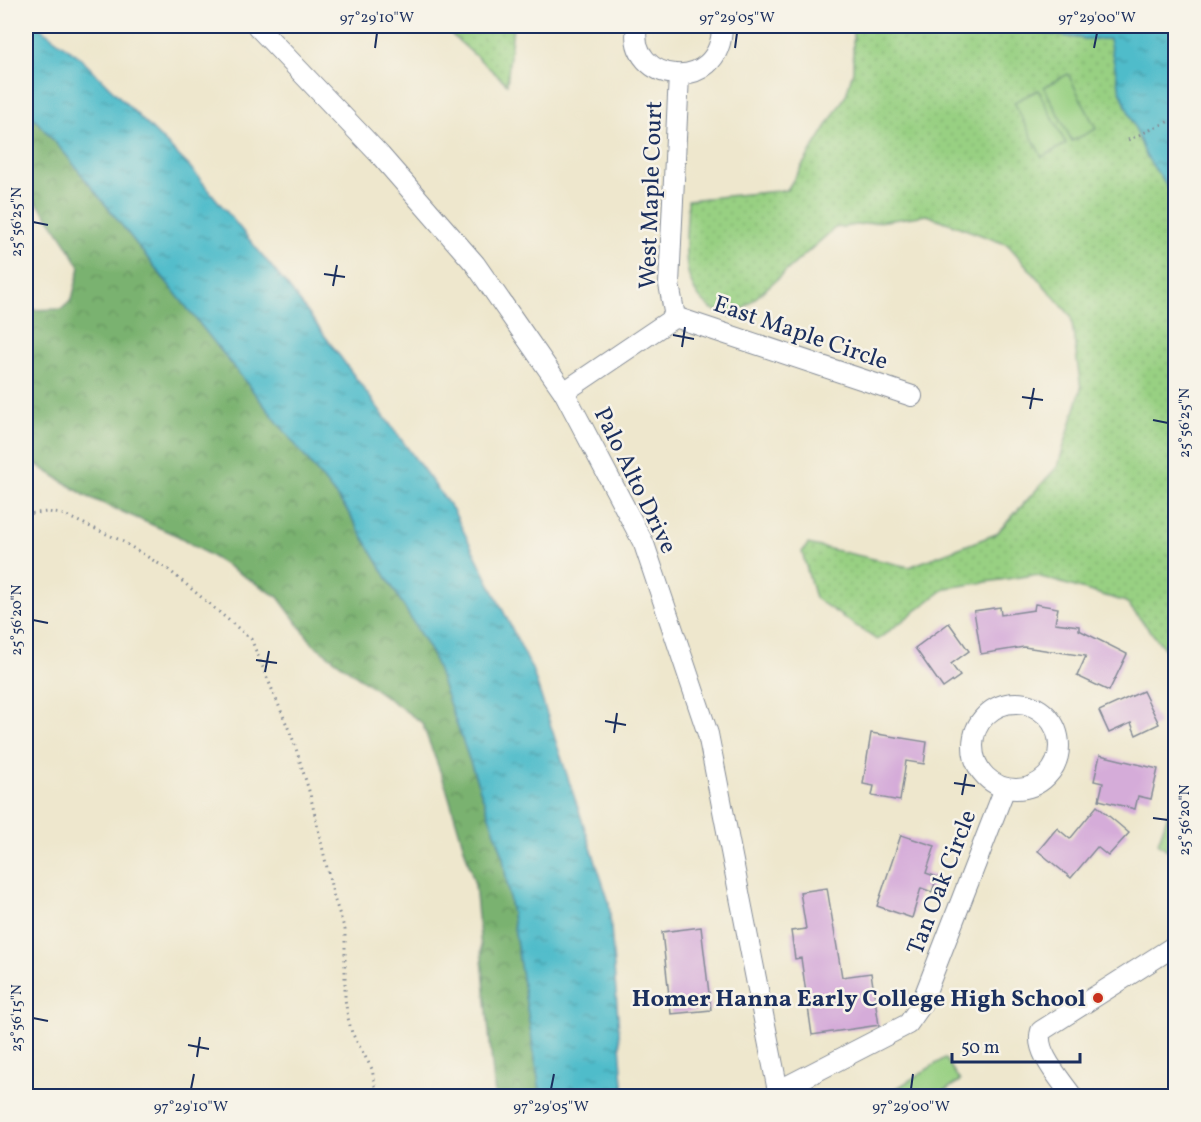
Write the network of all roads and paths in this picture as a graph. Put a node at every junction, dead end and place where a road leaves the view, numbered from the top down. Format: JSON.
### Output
{"nodes":[{"id":1,"x":257,"y":26,"type":"edge"},
{"id":2,"x":637,"y":26,"type":"edge"},
{"id":3,"x":722,"y":26,"type":"edge"},
{"id":4,"x":679,"y":75,"type":"junction"},
{"id":5,"x":1176,"y":118,"type":"edge"},
{"id":6,"x":1128,"y":140,"type":"dead end"},
{"id":7,"x":675,"y":317,"type":"junction"},
{"id":8,"x":564,"y":392,"type":"junction"},
{"id":9,"x":912,"y":396,"type":"dead end"},
{"id":10,"x":26,"y":514,"type":"edge"},
{"id":11,"x":1005,"y":788,"type":"junction"},
{"id":12,"x":1176,"y":945,"type":"edge"},
{"id":13,"x":778,"y":1091,"type":"joint"},
{"id":14,"x":377,"y":1096,"type":"edge"},
{"id":15,"x":1072,"y":1096,"type":"edge"}],
"edges":[{"from":1,"to":8,"type":"street","name":"Palo Alto Drive"},
{"from":2,"to":4,"type":"street","name":"West Maple Court"},
{"from":3,"to":4,"type":"street","name":"West Maple Court"},
{"from":4,"to":7,"type":"street","name":"West Maple Court"},
{"from":5,"to":6,"type":"path"},
{"from":7,"to":8,"type":"street"},
{"from":7,"to":9,"type":"street","name":"East Maple Circle"},
{"from":8,"to":13,"type":"street","name":"Palo Alto Drive"},
{"from":10,"to":14,"type":"path"},
{"from":11,"to":11,"type":"street","name":"Tan Oak Circle"},
{"from":11,"to":13,"type":"street","name":"Tan Oak Circle"},
{"from":12,"to":15,"type":"street"}]}
